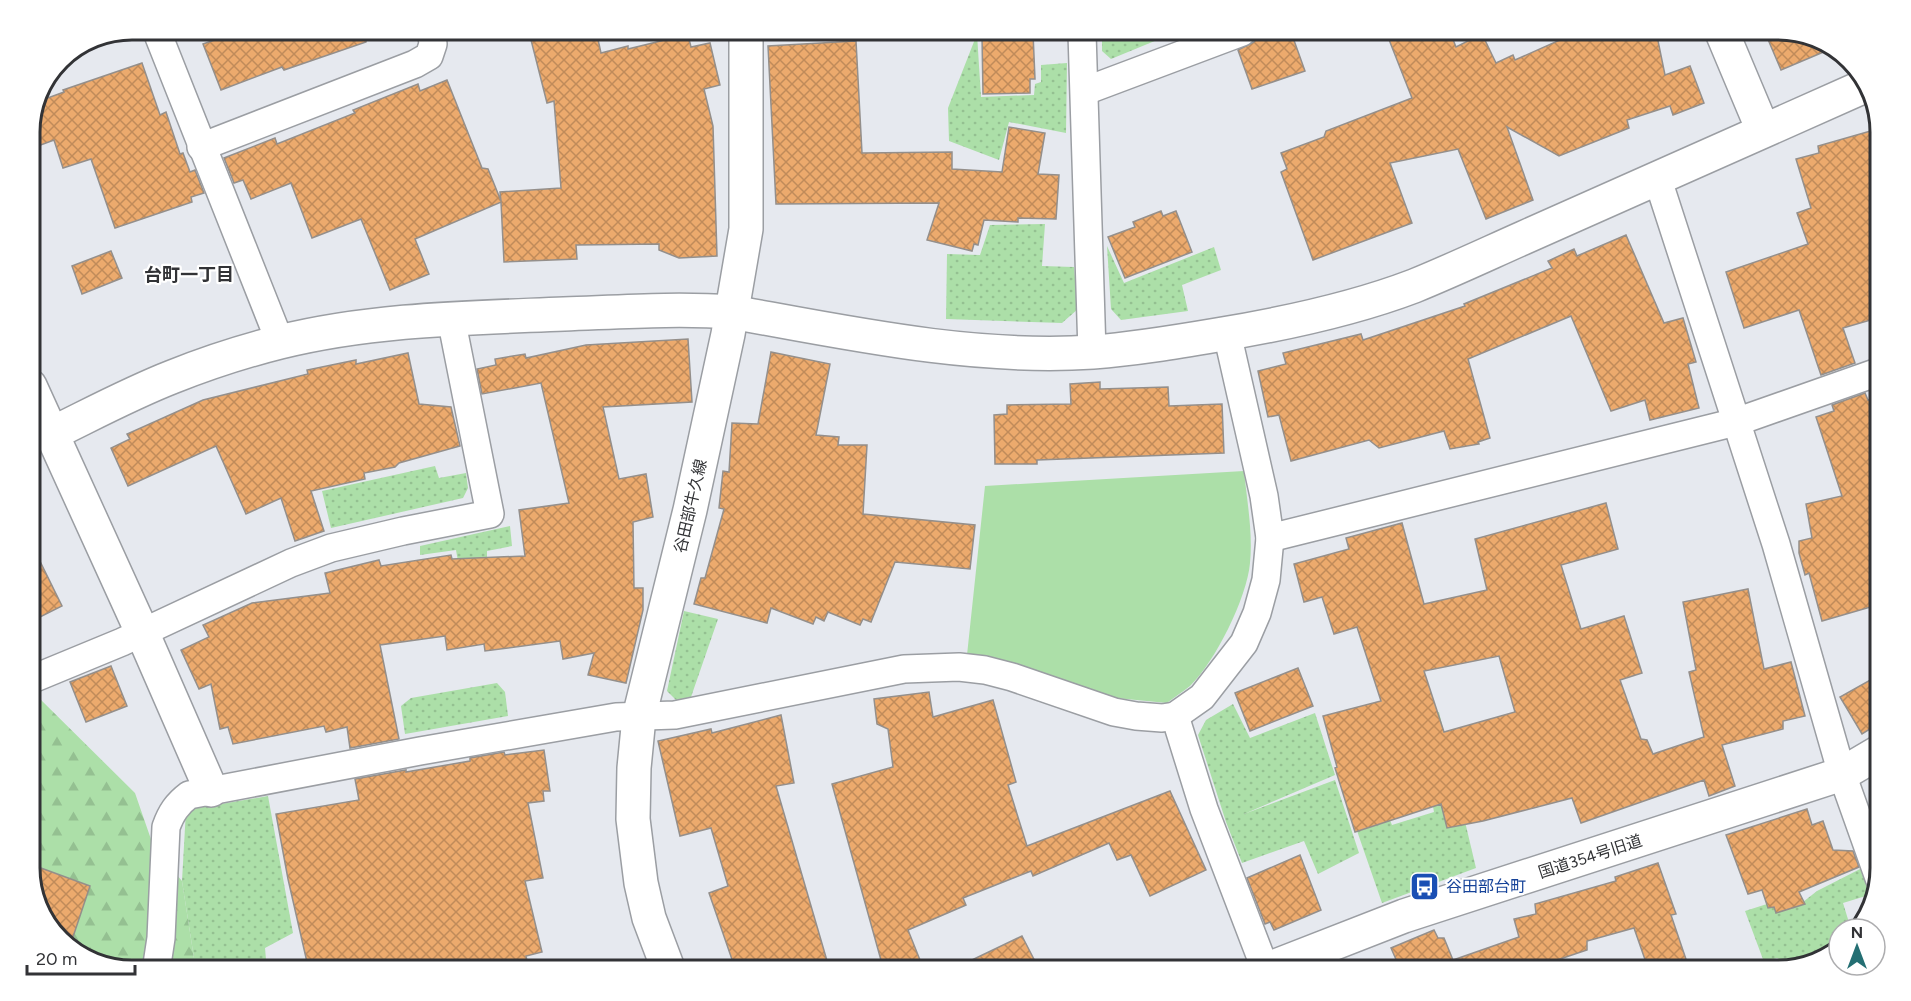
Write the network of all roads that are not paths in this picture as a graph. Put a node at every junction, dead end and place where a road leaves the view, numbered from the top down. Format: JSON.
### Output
{"nodes":[{"id":1,"x":161,"y":41,"type":"edge"},
{"id":2,"x":433,"y":41,"type":"edge"},
{"id":3,"x":746,"y":41,"type":"edge"},
{"id":4,"x":1082,"y":41,"type":"edge"},
{"id":5,"x":1218,"y":41,"type":"edge"},
{"id":6,"x":1727,"y":41,"type":"edge"},
{"id":7,"x":1859,"y":88,"type":"edge"},
{"id":8,"x":1085,"y":91,"type":"junction"},
{"id":9,"x":1763,"y":130,"type":"junction"},
{"id":10,"x":201,"y":147,"type":"junction"},
{"id":11,"x":1658,"y":180,"type":"junction"},
{"id":12,"x":732,"y":312,"type":"junction"},
{"id":13,"x":451,"y":318,"type":"junction"},
{"id":14,"x":1227,"y":333,"type":"junction"},
{"id":15,"x":280,"y":342,"type":"junction"},
{"id":16,"x":1092,"y":352,"type":"junction"},
{"id":17,"x":1870,"y":375,"type":"edge"},
{"id":18,"x":41,"y":408,"type":"edge"},
{"id":19,"x":1736,"y":422,"type":"junction"},
{"id":20,"x":53,"y":433,"type":"junction"},
{"id":21,"x":1270,"y":538,"type":"junction"},
{"id":22,"x":142,"y":632,"type":"junction"},
{"id":23,"x":41,"y":675,"type":"edge"},
{"id":24,"x":1175,"y":716,"type":"junction"},
{"id":25,"x":639,"y":717,"type":"junction"},
{"id":26,"x":1870,"y":757,"type":"edge"},
{"id":27,"x":1842,"y":774,"type":"junction"},
{"id":28,"x":212,"y":790,"type":"junction"},
{"id":29,"x":1870,"y":853,"type":"edge"},
{"id":30,"x":158,"y":960,"type":"edge"},
{"id":31,"x":665,"y":960,"type":"edge"},
{"id":32,"x":1261,"y":960,"type":"edge"},
{"id":33,"x":1291,"y":960,"type":"edge"}],
"edges":[{"from":1,"to":10,"type":"street"},
{"from":2,"to":10,"type":"street"},
{"from":3,"to":12,"type":"street","name":"谷田部牛久線"},
{"from":4,"to":8,"type":"street"},
{"from":5,"to":8,"type":"street"},
{"from":6,"to":9,"type":"street"},
{"from":7,"to":9,"type":"street"},
{"from":8,"to":16,"type":"street"},
{"from":9,"to":11,"type":"street"},
{"from":10,"to":15,"type":"street"},
{"from":11,"to":14,"type":"street"},
{"from":11,"to":19,"type":"street"},
{"from":12,"to":13,"type":"street"},
{"from":12,"to":16,"type":"street"},
{"from":12,"to":25,"type":"street","name":"谷田部牛久線"},
{"from":13,"to":15,"type":"street"},
{"from":13,"to":22,"type":"street"},
{"from":14,"to":16,"type":"street"},
{"from":14,"to":21,"type":"street"},
{"from":15,"to":20,"type":"street"},
{"from":17,"to":19,"type":"street"},
{"from":18,"to":20,"type":"street"},
{"from":19,"to":21,"type":"street"},
{"from":19,"to":27,"type":"street"},
{"from":20,"to":22,"type":"street"},
{"from":21,"to":24,"type":"street"},
{"from":22,"to":23,"type":"street"},
{"from":22,"to":28,"type":"street"},
{"from":24,"to":25,"type":"street"},
{"from":24,"to":32,"type":"street"},
{"from":25,"to":28,"type":"street"},
{"from":25,"to":31,"type":"street","name":"谷田部牛久線"},
{"from":26,"to":27,"type":"street","name":"国道354号旧道"},
{"from":27,"to":29,"type":"street"},
{"from":27,"to":33,"type":"street","name":"国道354号旧道"},
{"from":28,"to":30,"type":"street"}]}
